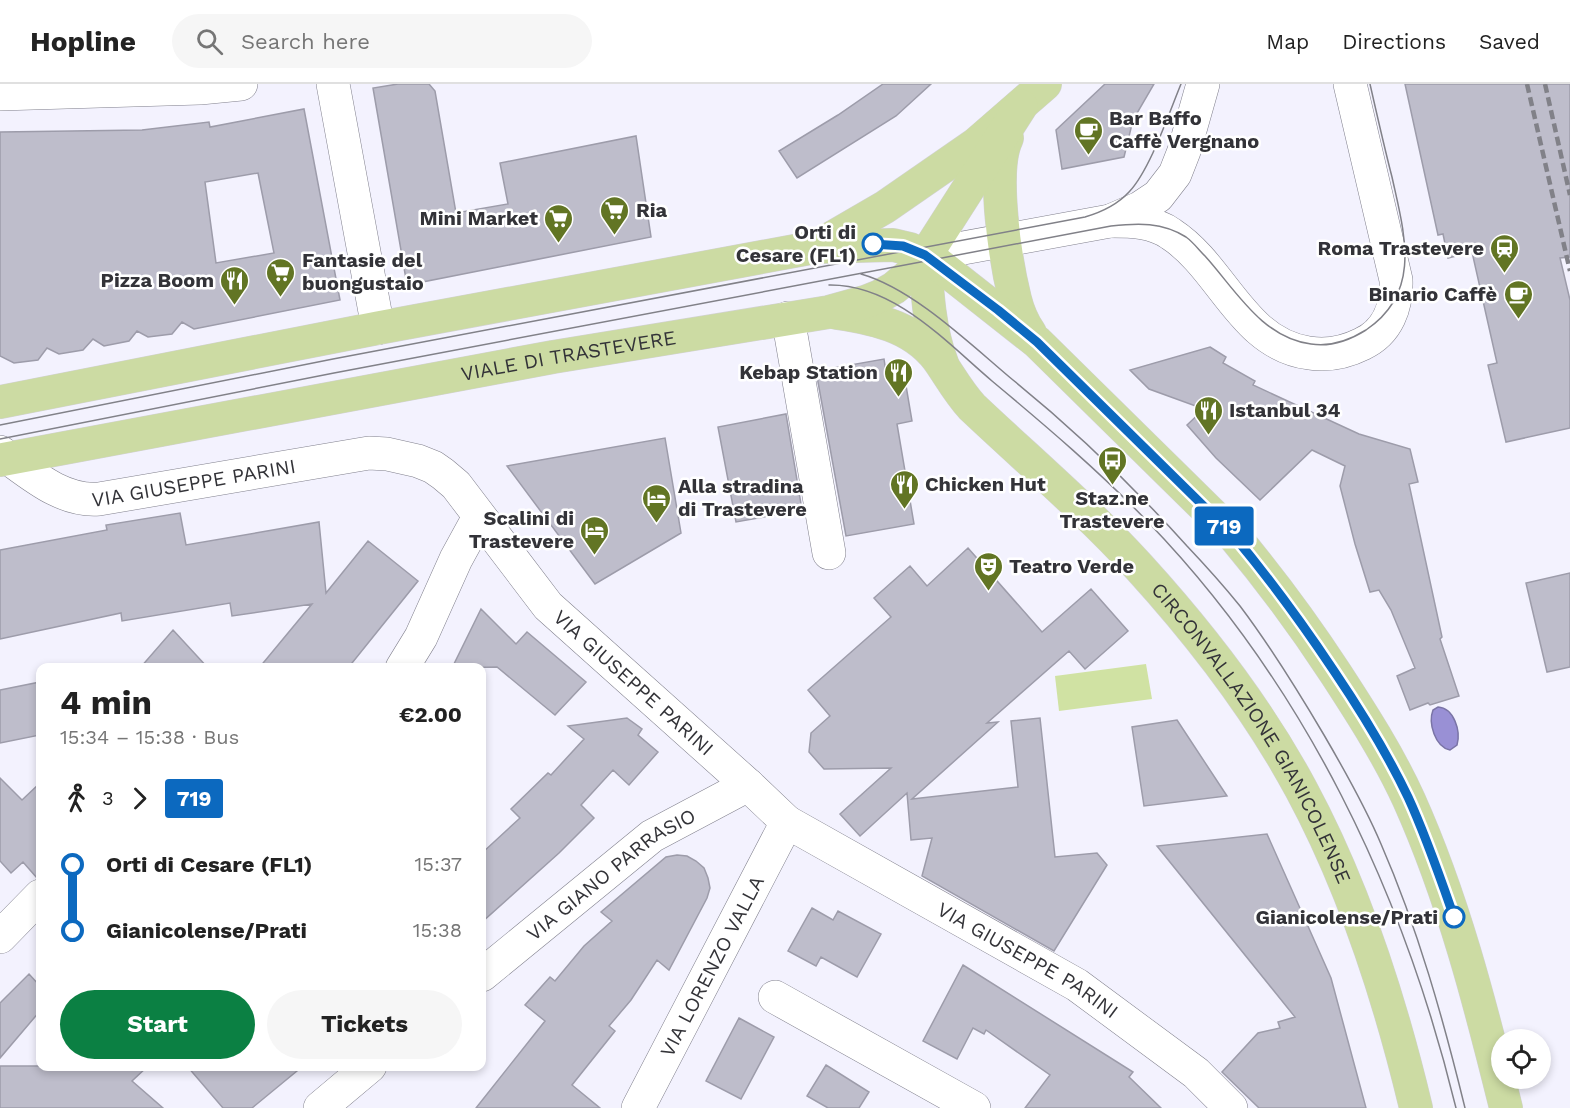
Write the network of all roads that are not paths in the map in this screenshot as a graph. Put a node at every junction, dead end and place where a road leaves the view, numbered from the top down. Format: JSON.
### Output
{"nodes":[{"id":1,"x":241,"y":84,"type":"edge"},
{"id":2,"x":333,"y":84,"type":"edge"},
{"id":3,"x":1045,"y":84,"type":"edge"},
{"id":4,"x":1203,"y":84,"type":"edge"},
{"id":5,"x":1350,"y":84,"type":"edge"},
{"id":6,"x":0,"y":94,"type":"edge"},
{"id":7,"x":1021,"y":106,"type":"junction"},
{"id":8,"x":1170,"y":182,"type":"junction"},
{"id":9,"x":1110,"y":221,"type":"junction"},
{"id":10,"x":1005,"y":240,"type":"junction"},
{"id":11,"x":1180,"y":241,"type":"junction"},
{"id":12,"x":816,"y":247,"type":"junction"},
{"id":13,"x":925,"y":255,"type":"junction"},
{"id":14,"x":829,"y":312,"type":"junction"},
{"id":15,"x":788,"y":318,"type":"junction"},
{"id":16,"x":378,"y":328,"type":"junction"},
{"id":17,"x":1037,"y":342,"type":"junction"},
{"id":18,"x":942,"y":365,"type":"junction"},
{"id":19,"x":0,"y":402,"type":"edge"},
{"id":20,"x":3,"y":457,"type":"edge"},
{"id":21,"x":479,"y":517,"type":"junction"},
{"id":22,"x":829,"y":553,"type":"dead end"},
{"id":23,"x":405,"y":663,"type":"edge"},
{"id":24,"x":748,"y":785,"type":"junction"},
{"id":25,"x":787,"y":822,"type":"junction"},
{"id":26,"x":36,"y":900,"type":"edge"},
{"id":27,"x":0,"y":937,"type":"edge"},
{"id":28,"x":486,"y":972,"type":"edge"},
{"id":29,"x":775,"y":997,"type":"dead end"},
{"id":30,"x":364,"y":1071,"type":"edge"},
{"id":31,"x":320,"y":1108,"type":"edge"},
{"id":32,"x":638,"y":1108,"type":"edge"},
{"id":33,"x":974,"y":1108,"type":"edge"},
{"id":34,"x":1231,"y":1108,"type":"edge"},
{"id":35,"x":1416,"y":1108,"type":"edge"},
{"id":36,"x":1506,"y":1108,"type":"edge"}],
"edges":[{"from":1,"to":6,"type":"street"},
{"from":2,"to":16,"type":"street"},
{"from":3,"to":7,"type":"main road"},
{"from":4,"to":8,"type":"street"},
{"from":5,"to":11,"type":"street"},
{"from":7,"to":10,"type":"main road"},
{"from":7,"to":12,"type":"main road"},
{"from":7,"to":13,"type":"main road","name":"VIALE DI TRASTEVERE"},
{"from":8,"to":9,"type":"street"},
{"from":8,"to":11,"type":"street"},
{"from":9,"to":10,"type":"street"},
{"from":9,"to":11,"type":"street"},
{"from":10,"to":13,"type":"street"},
{"from":10,"to":17,"type":"main road"},
{"from":12,"to":13,"type":"main road"},
{"from":12,"to":16,"type":"main road"},
{"from":13,"to":14,"type":"main road","name":"VIALE DI TRASTEVERE"},
{"from":13,"to":17,"type":"main road"},
{"from":13,"to":18,"type":"main road","name":"CIRCONVALLAZIONE GIANICOLENSE"},
{"from":14,"to":15,"type":"main road","name":"VIALE DI TRASTEVERE"},
{"from":14,"to":18,"type":"main road","name":"CIRCONVALLAZIONE GIANICOLENSE"},
{"from":15,"to":20,"type":"main road","name":"VIALE DI TRASTEVERE"},
{"from":15,"to":22,"type":"street"},
{"from":16,"to":19,"type":"main road"},
{"from":17,"to":36,"type":"main road"},
{"from":18,"to":35,"type":"main road","name":"CIRCONVALLAZIONE GIANICOLENSE"},
{"from":20,"to":21,"type":"street","name":"VIA GIUSEPPE PARINI"},
{"from":21,"to":23,"type":"street"},
{"from":21,"to":24,"type":"street","name":"VIA GIUSEPPE PARINI"},
{"from":24,"to":25,"type":"street","name":"VIA GIUSEPPE PARINI"},
{"from":24,"to":28,"type":"street","name":"VIA GIANO PARRASIO"},
{"from":25,"to":32,"type":"street","name":"VIA LORENZO VALLA"},
{"from":25,"to":34,"type":"street","name":"VIA GIUSEPPE PARINI"},
{"from":26,"to":27,"type":"street"},
{"from":29,"to":33,"type":"street"},
{"from":30,"to":31,"type":"street"}]}
